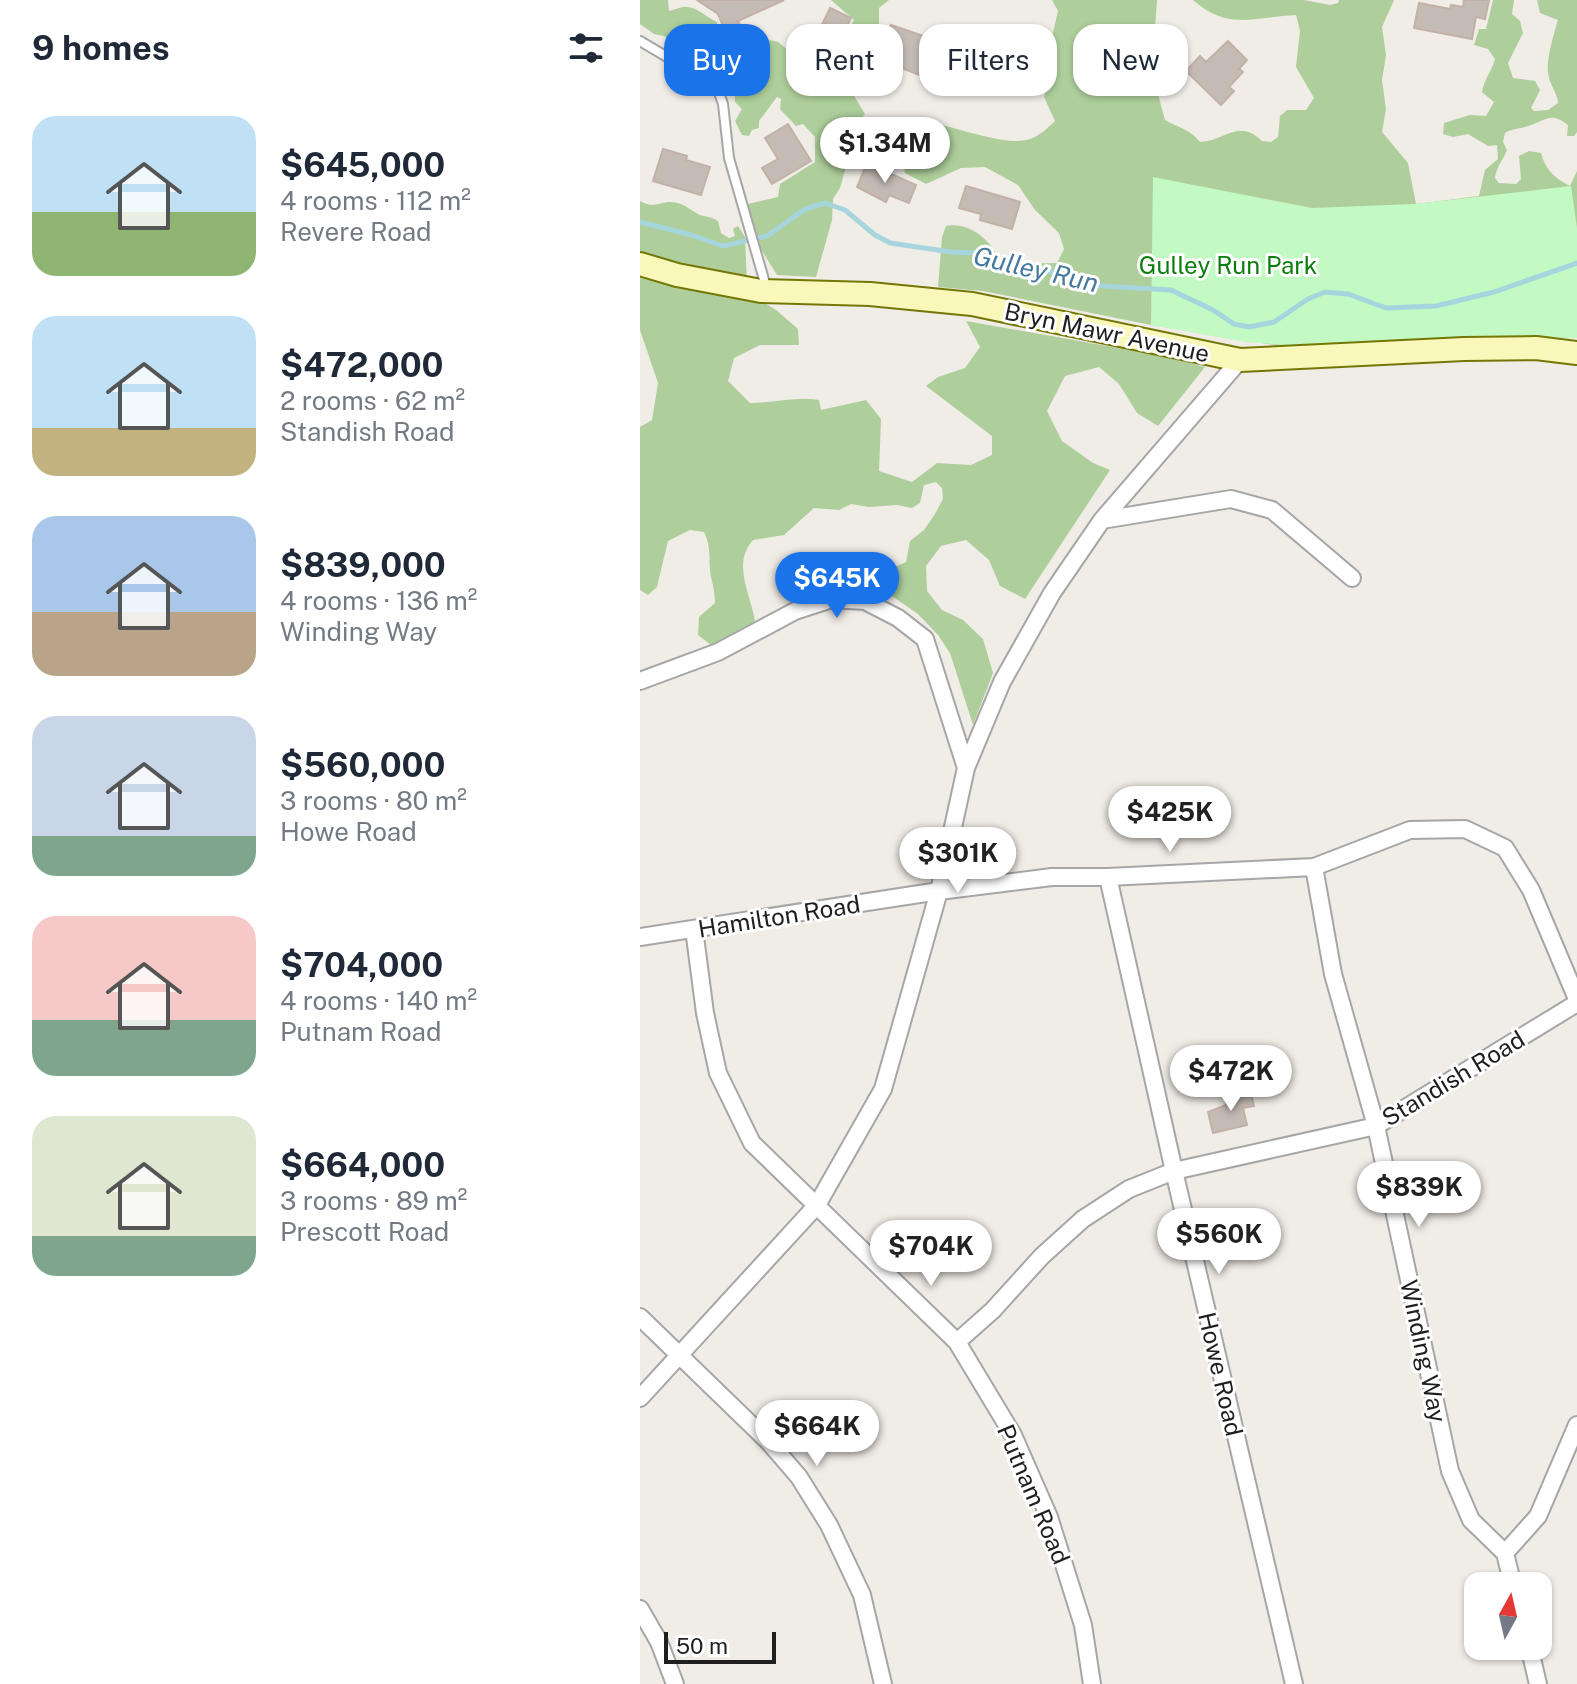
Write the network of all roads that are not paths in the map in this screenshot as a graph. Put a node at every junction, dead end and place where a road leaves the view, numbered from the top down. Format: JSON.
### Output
{"nodes":[{"id":1,"x":640,"y":41,"type":"edge"},
{"id":2,"x":640,"y":264,"type":"edge"},
{"id":3,"x":767,"y":291,"type":"junction"},
{"id":4,"x":1577,"y":353,"type":"edge"},
{"id":5,"x":1240,"y":360,"type":"junction"},
{"id":6,"x":1102,"y":520,"type":"junction"},
{"id":7,"x":1352,"y":578,"type":"dead end"},
{"id":8,"x":640,"y":681,"type":"edge"},
{"id":9,"x":966,"y":768,"type":"junction"},
{"id":10,"x":1314,"y":867,"type":"junction"},
{"id":11,"x":1108,"y":877,"type":"junction"},
{"id":12,"x":939,"y":891,"type":"junction"},
{"id":13,"x":694,"y":929,"type":"junction"},
{"id":14,"x":640,"y":937,"type":"edge"},
{"id":15,"x":1577,"y":1001,"type":"edge"},
{"id":16,"x":1376,"y":1126,"type":"junction"},
{"id":17,"x":1174,"y":1171,"type":"junction"},
{"id":18,"x":817,"y":1205,"type":"junction"},
{"id":19,"x":640,"y":1317,"type":"edge"},
{"id":20,"x":957,"y":1342,"type":"junction"},
{"id":21,"x":680,"y":1354,"type":"junction"},
{"id":22,"x":640,"y":1398,"type":"edge"},
{"id":23,"x":1577,"y":1425,"type":"edge"},
{"id":24,"x":1505,"y":1553,"type":"junction"},
{"id":25,"x":1510,"y":1572,"type":"edge"},
{"id":26,"x":640,"y":1609,"type":"edge"},
{"id":27,"x":1532,"y":1660,"type":"edge"},
{"id":28,"x":675,"y":1684,"type":"edge"},
{"id":29,"x":883,"y":1684,"type":"edge"},
{"id":30,"x":1092,"y":1684,"type":"edge"},
{"id":31,"x":1294,"y":1684,"type":"edge"},
{"id":32,"x":1538,"y":1684,"type":"edge"}],
"edges":[{"from":1,"to":3,"type":"lane"},
{"from":2,"to":3,"type":"street","name":"Bryn Mawr Avenue"},
{"from":3,"to":5,"type":"street","name":"Bryn Mawr Avenue"},
{"from":4,"to":5,"type":"street","name":"Bryn Mawr Avenue"},
{"from":5,"to":6,"type":"street"},
{"from":6,"to":7,"type":"street"},
{"from":6,"to":9,"type":"street"},
{"from":8,"to":9,"type":"street"},
{"from":9,"to":12,"type":"street"},
{"from":10,"to":11,"type":"street","name":"Hamilton Road"},
{"from":10,"to":15,"type":"street","name":"Hamilton Road"},
{"from":10,"to":16,"type":"street","name":"Winding Way"},
{"from":11,"to":12,"type":"street","name":"Hamilton Road"},
{"from":11,"to":17,"type":"street","name":"Howe Road"},
{"from":12,"to":13,"type":"street","name":"Hamilton Road"},
{"from":12,"to":18,"type":"street"},
{"from":13,"to":14,"type":"street","name":"Hamilton Road"},
{"from":13,"to":18,"type":"street","name":"Putnam Road"},
{"from":15,"to":16,"type":"street","name":"Standish Road"},
{"from":16,"to":17,"type":"street","name":"Standish Road"},
{"from":16,"to":24,"type":"street","name":"Winding Way"},
{"from":17,"to":20,"type":"street","name":"Standish Road"},
{"from":17,"to":31,"type":"street","name":"Howe Road"},
{"from":18,"to":20,"type":"street","name":"Putnam Road"},
{"from":18,"to":21,"type":"street"},
{"from":19,"to":21,"type":"street"},
{"from":20,"to":30,"type":"street","name":"Putnam Road"},
{"from":21,"to":22,"type":"street"},
{"from":21,"to":29,"type":"street"},
{"from":23,"to":24,"type":"street"},
{"from":24,"to":25,"type":"street"},
{"from":26,"to":28,"type":"street"},
{"from":27,"to":32,"type":"street"}]}
